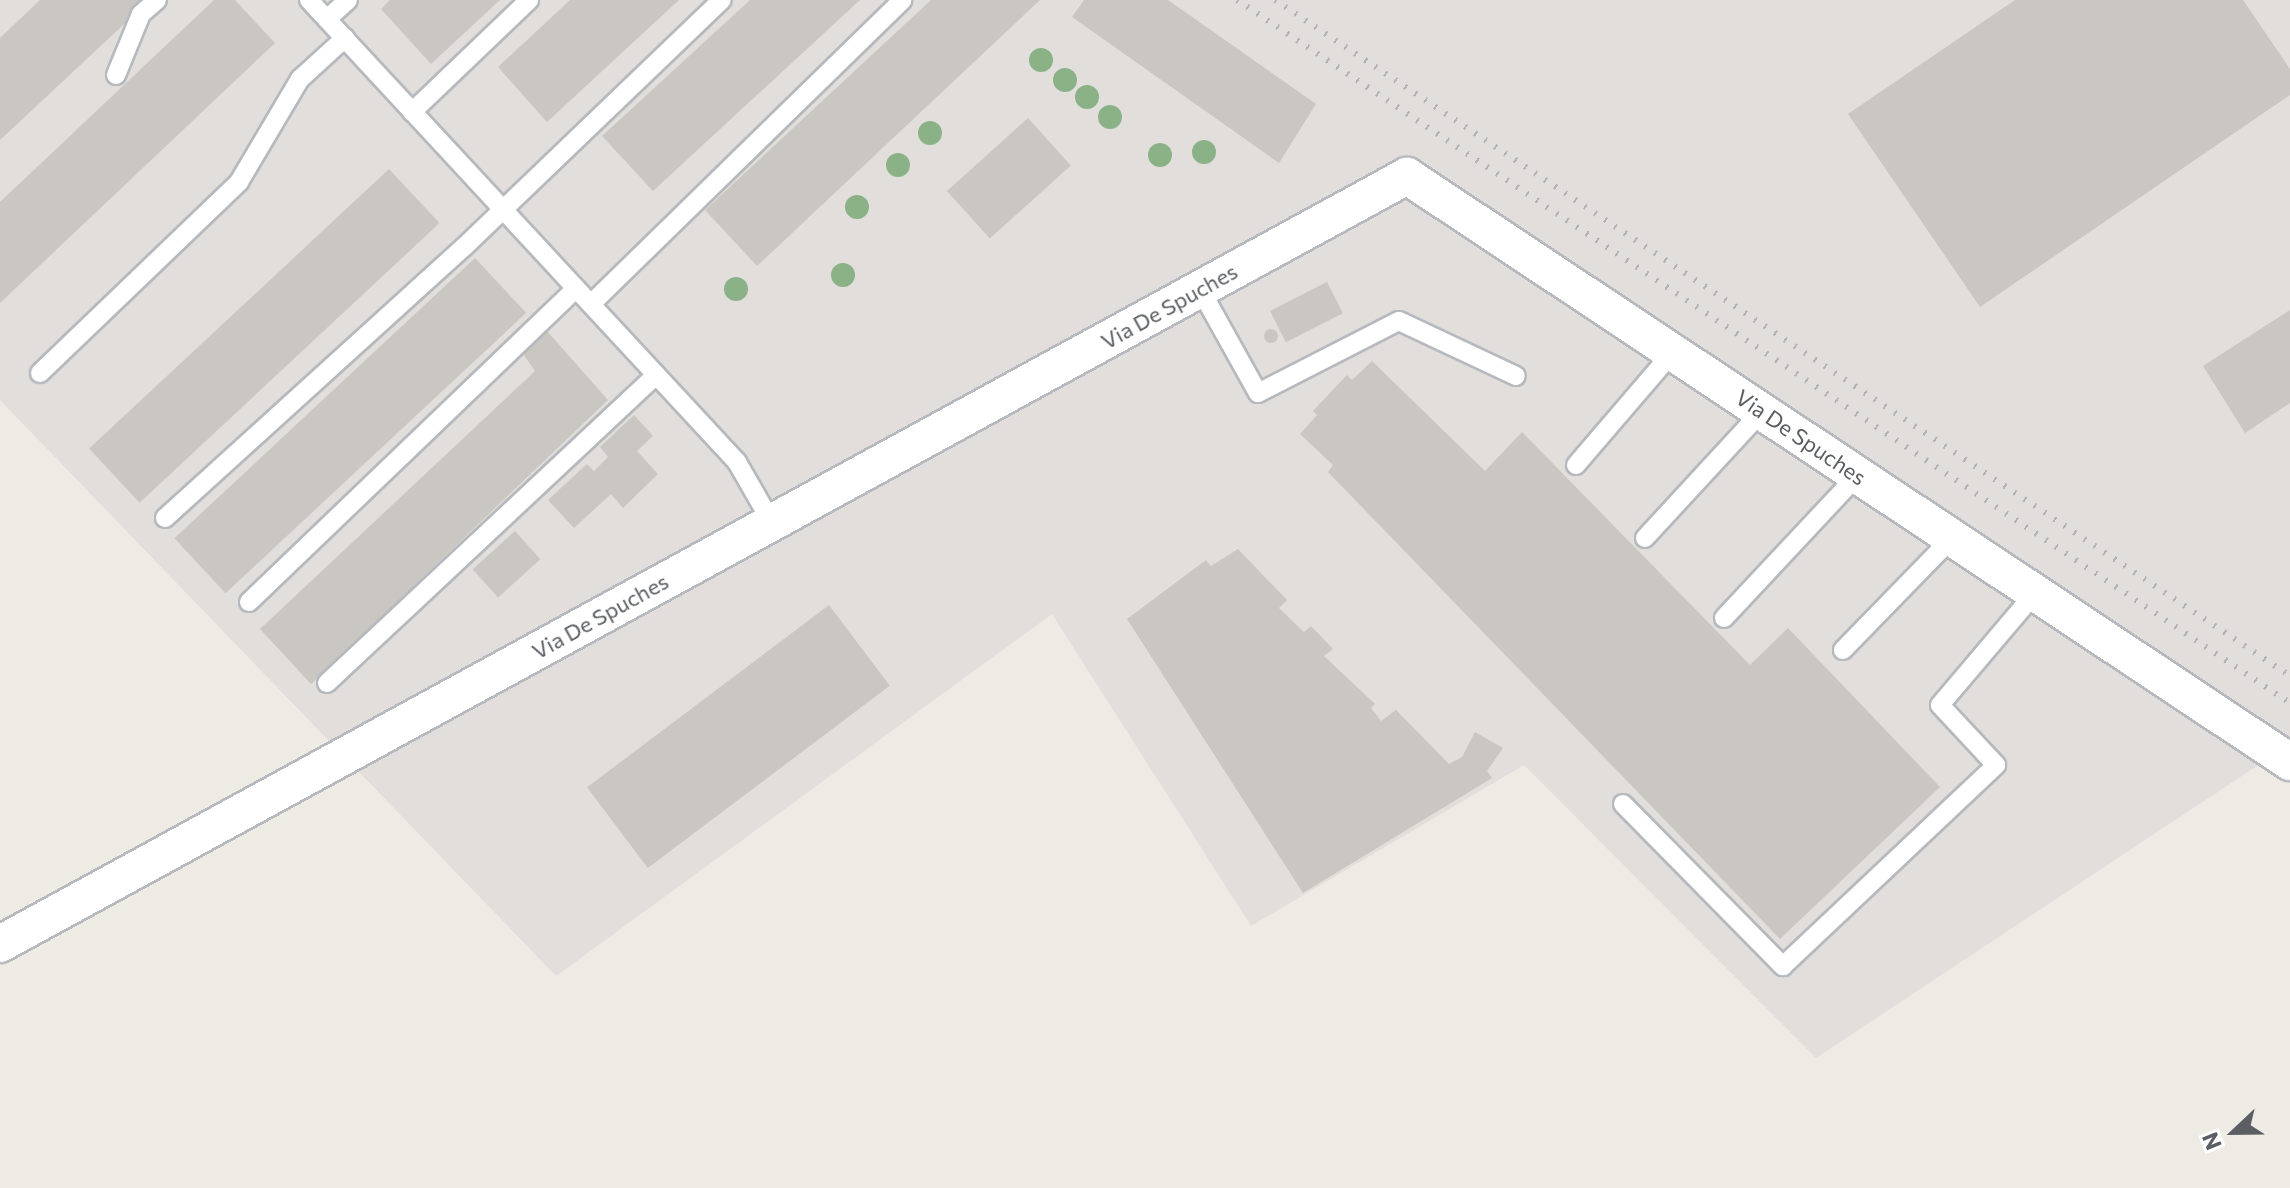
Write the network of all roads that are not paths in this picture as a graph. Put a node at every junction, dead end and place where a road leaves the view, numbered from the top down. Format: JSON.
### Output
{"nodes":[{"id":1,"x":157,"y":0,"type":"edge"},
{"id":2,"x":309,"y":0,"type":"edge"},
{"id":3,"x":348,"y":0,"type":"edge"},
{"id":4,"x":529,"y":0,"type":"edge"},
{"id":5,"x":722,"y":0,"type":"edge"},
{"id":6,"x":902,"y":0,"type":"edge"},
{"id":7,"x":327,"y":19,"type":"junction"},
{"id":8,"x":345,"y":38,"type":"junction"},
{"id":9,"x":116,"y":75,"type":"dead end"},
{"id":10,"x":412,"y":112,"type":"junction"},
{"id":11,"x":502,"y":209,"type":"junction"},
{"id":12,"x":576,"y":288,"type":"junction"},
{"id":13,"x":1200,"y":289,"type":"junction"},
{"id":14,"x":591,"y":304,"type":"junction"},
{"id":15,"x":1673,"y":352,"type":"junction"},
{"id":16,"x":40,"y":373,"type":"dead end"},
{"id":17,"x":656,"y":375,"type":"junction"},
{"id":18,"x":1516,"y":376,"type":"dead end"},
{"id":19,"x":1762,"y":411,"type":"junction"},
{"id":20,"x":1576,"y":465,"type":"dead end"},
{"id":21,"x":1858,"y":475,"type":"junction"},
{"id":22,"x":165,"y":518,"type":"dead end"},
{"id":23,"x":772,"y":523,"type":"junction"},
{"id":24,"x":1645,"y":538,"type":"dead end"},
{"id":25,"x":1952,"y":538,"type":"junction"},
{"id":26,"x":2035,"y":593,"type":"junction"},
{"id":27,"x":249,"y":602,"type":"dead end"},
{"id":28,"x":1724,"y":618,"type":"dead end"},
{"id":29,"x":1843,"y":650,"type":"dead end"},
{"id":30,"x":327,"y":683,"type":"dead end"},
{"id":31,"x":2290,"y":762,"type":"edge"},
{"id":32,"x":1623,"y":804,"type":"dead end"},
{"id":33,"x":0,"y":944,"type":"edge"}],
"edges":[{"from":1,"to":9,"type":"lane"},
{"from":2,"to":7,"type":"lane"},
{"from":3,"to":7,"type":"lane"},
{"from":4,"to":10,"type":"lane"},
{"from":5,"to":11,"type":"lane"},
{"from":6,"to":14,"type":"lane"},
{"from":7,"to":8,"type":"lane"},
{"from":8,"to":10,"type":"lane"},
{"from":8,"to":16,"type":"lane"},
{"from":10,"to":11,"type":"lane"},
{"from":11,"to":12,"type":"lane"},
{"from":11,"to":22,"type":"lane"},
{"from":12,"to":14,"type":"lane"},
{"from":12,"to":27,"type":"lane"},
{"from":13,"to":15,"type":"street","name":"Via De Spuches"},
{"from":13,"to":18,"type":"lane"},
{"from":13,"to":23,"type":"street","name":"Via De Spuches"},
{"from":14,"to":17,"type":"lane"},
{"from":15,"to":19,"type":"street","name":"Via De Spuches"},
{"from":15,"to":20,"type":"lane"},
{"from":17,"to":23,"type":"lane"},
{"from":17,"to":30,"type":"lane"},
{"from":19,"to":21,"type":"street","name":"Via De Spuches"},
{"from":19,"to":24,"type":"lane"},
{"from":21,"to":25,"type":"street","name":"Via De Spuches"},
{"from":21,"to":28,"type":"lane"},
{"from":23,"to":33,"type":"street","name":"Via De Spuches"},
{"from":25,"to":26,"type":"street","name":"Via De Spuches"},
{"from":25,"to":29,"type":"lane"},
{"from":26,"to":31,"type":"street","name":"Via De Spuches"},
{"from":26,"to":32,"type":"lane"}]}
